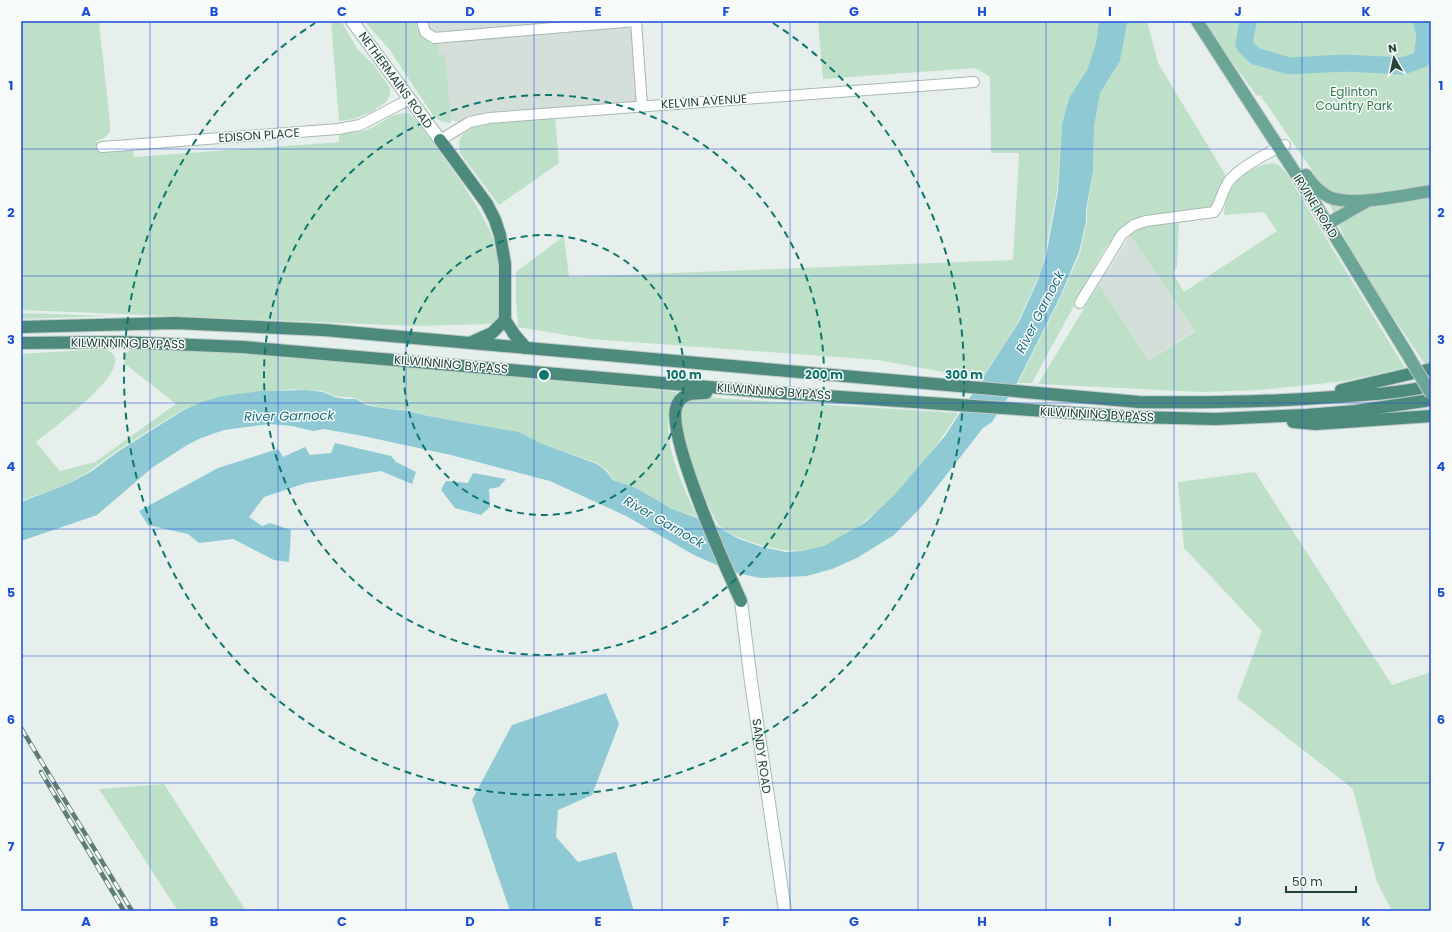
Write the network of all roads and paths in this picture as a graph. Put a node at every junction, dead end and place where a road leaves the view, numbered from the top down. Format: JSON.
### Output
{"nodes":[{"id":1,"x":352,"y":21,"type":"edge"},
{"id":2,"x":422,"y":21,"type":"edge"},
{"id":3,"x":636,"y":21,"type":"edge"},
{"id":4,"x":1197,"y":21,"type":"edge"},
{"id":5,"x":974,"y":82,"type":"dead end"},
{"id":6,"x":410,"y":99,"type":"junction"},
{"id":7,"x":642,"y":106,"type":"junction"},
{"id":8,"x":440,"y":140,"type":"junction"},
{"id":9,"x":1283,"y":146,"type":"junction"},
{"id":10,"x":102,"y":147,"type":"dead end"},
{"id":11,"x":1431,"y":191,"type":"edge"},
{"id":12,"x":1343,"y":200,"type":"junction"},
{"id":13,"x":1370,"y":200,"type":"junction"},
{"id":14,"x":1319,"y":210,"type":"junction"},
{"id":15,"x":1327,"y":224,"type":"junction"},
{"id":16,"x":1080,"y":303,"type":"dead end"},
{"id":17,"x":505,"y":320,"type":"junction"},
{"id":18,"x":21,"y":327,"type":"edge"},
{"id":19,"x":471,"y":342,"type":"junction"},
{"id":20,"x":21,"y":343,"type":"edge"},
{"id":21,"x":526,"y":348,"type":"junction"},
{"id":22,"x":1431,"y":369,"type":"edge"},
{"id":23,"x":1431,"y":386,"type":"edge"},
{"id":24,"x":767,"y":392,"type":"junction"},
{"id":25,"x":1431,"y":394,"type":"edge"},
{"id":26,"x":1297,"y":400,"type":"junction"},
{"id":27,"x":1431,"y":400,"type":"edge"},
{"id":28,"x":1431,"y":416,"type":"edge"},
{"id":29,"x":1257,"y":418,"type":"junction"},
{"id":30,"x":741,"y":601,"type":"joint"},
{"id":31,"x":785,"y":911,"type":"edge"}],
"edges":[{"from":1,"to":6,"type":"main road","name":"NETHERMAINS ROAD"},
{"from":2,"to":3,"type":"street"},
{"from":3,"to":7,"type":"street"},
{"from":4,"to":9,"type":"main road","name":"IRVINE ROAD"},
{"from":5,"to":7,"type":"street","name":"KELVIN AVENUE"},
{"from":6,"to":8,"type":"main road","name":"NETHERMAINS ROAD"},
{"from":6,"to":10,"type":"street","name":"EDISON PLACE"},
{"from":7,"to":8,"type":"street","name":"KELVIN AVENUE"},
{"from":8,"to":17,"type":"highway"},
{"from":9,"to":12,"type":"main road"},
{"from":9,"to":14,"type":"main road","name":"IRVINE ROAD"},
{"from":9,"to":16,"type":"street"},
{"from":11,"to":13,"type":"main road"},
{"from":12,"to":13,"type":"main road"},
{"from":12,"to":14,"type":"main road"},
{"from":13,"to":15,"type":"main road"},
{"from":14,"to":15,"type":"main road","name":"IRVINE ROAD"},
{"from":15,"to":25,"type":"main road","name":"IRVINE ROAD","bridge":true},
{"from":17,"to":19,"type":"highway"},
{"from":17,"to":21,"type":"highway"},
{"from":18,"to":19,"type":"highway","name":"KILWINNING BYPASS"},
{"from":19,"to":21,"type":"highway","name":"KILWINNING BYPASS"},
{"from":20,"to":24,"type":"highway","name":"KILWINNING BYPASS"},
{"from":21,"to":26,"type":"highway","name":"KILWINNING BYPASS"},
{"from":22,"to":26,"type":"highway"},
{"from":23,"to":26,"type":"highway","name":"KILWINNING BYPASS"},
{"from":24,"to":29,"type":"highway","name":"KILWINNING BYPASS"},
{"from":24,"to":30,"type":"highway"},
{"from":27,"to":29,"type":"highway","name":"KILWINNING BYPASS"},
{"from":28,"to":29,"type":"highway"},
{"from":30,"to":31,"type":"main road","name":"SANDY ROAD"}]}
